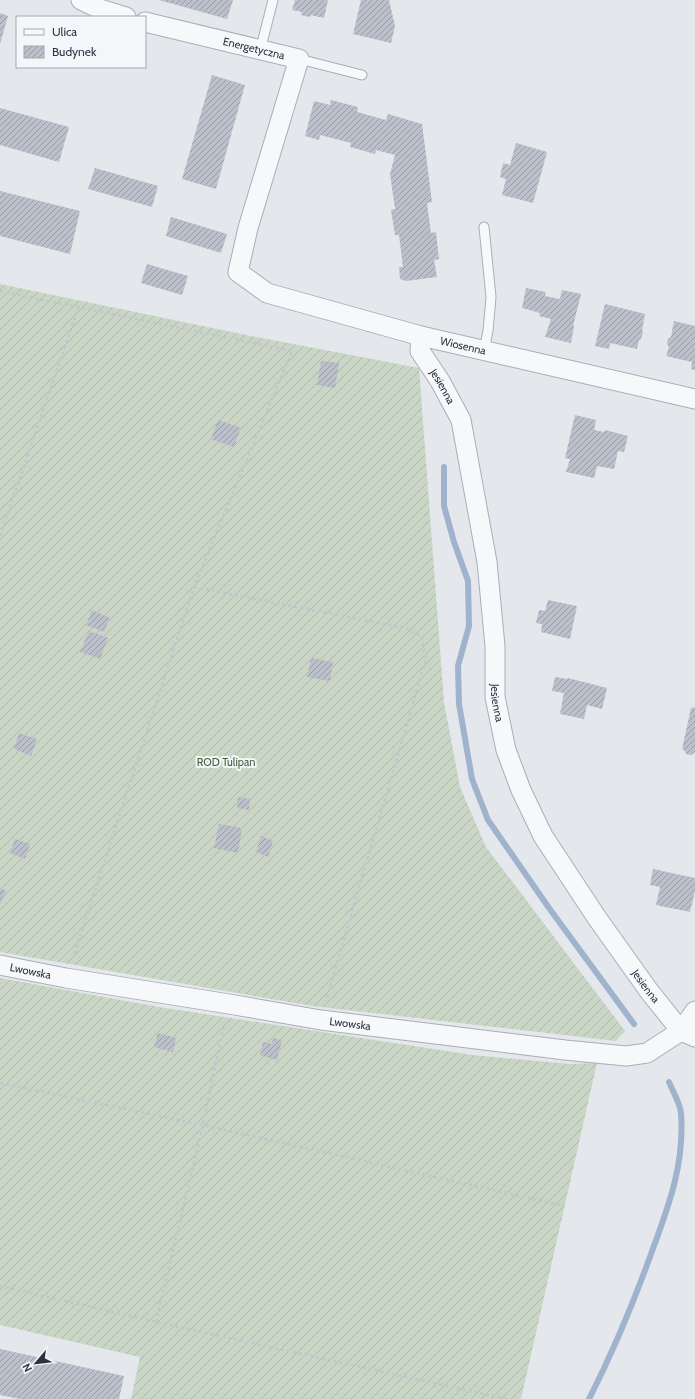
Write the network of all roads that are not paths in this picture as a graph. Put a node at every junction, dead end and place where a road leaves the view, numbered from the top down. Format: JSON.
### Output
{"nodes":[{"id":1,"x":81,"y":0,"type":"edge"},
{"id":2,"x":273,"y":0,"type":"edge"},
{"id":3,"x":123,"y":16,"type":"edge"},
{"id":4,"x":146,"y":22,"type":"edge"},
{"id":5,"x":260,"y":51,"type":"junction"},
{"id":6,"x":299,"y":59,"type":"junction"},
{"id":7,"x":362,"y":75,"type":"dead end"},
{"id":8,"x":484,"y":227,"type":"dead end"},
{"id":9,"x":421,"y":336,"type":"junction"},
{"id":10,"x":484,"y":350,"type":"junction"},
{"id":11,"x":695,"y":399,"type":"edge"},
{"id":12,"x":0,"y":965,"type":"edge"},
{"id":13,"x":695,"y":1011,"type":"edge"},
{"id":14,"x":688,"y":1034,"type":"edge"}],
"edges":[{"from":1,"to":3,"type":"street"},
{"from":2,"to":5,"type":"lane"},
{"from":4,"to":5,"type":"street","name":"Energetyczna"},
{"from":5,"to":6,"type":"street","name":"Energetyczna"},
{"from":6,"to":7,"type":"lane","name":"Energetyczna"},
{"from":6,"to":9,"type":"street","name":"Wiosenna"},
{"from":8,"to":10,"type":"lane"},
{"from":9,"to":10,"type":"street","name":"Wiosenna"},
{"from":9,"to":14,"type":"street","name":"Jesienna"},
{"from":10,"to":11,"type":"street","name":"Wiosenna"},
{"from":12,"to":14,"type":"street","name":"Lwowska"},
{"from":13,"to":14,"type":"street"}]}
